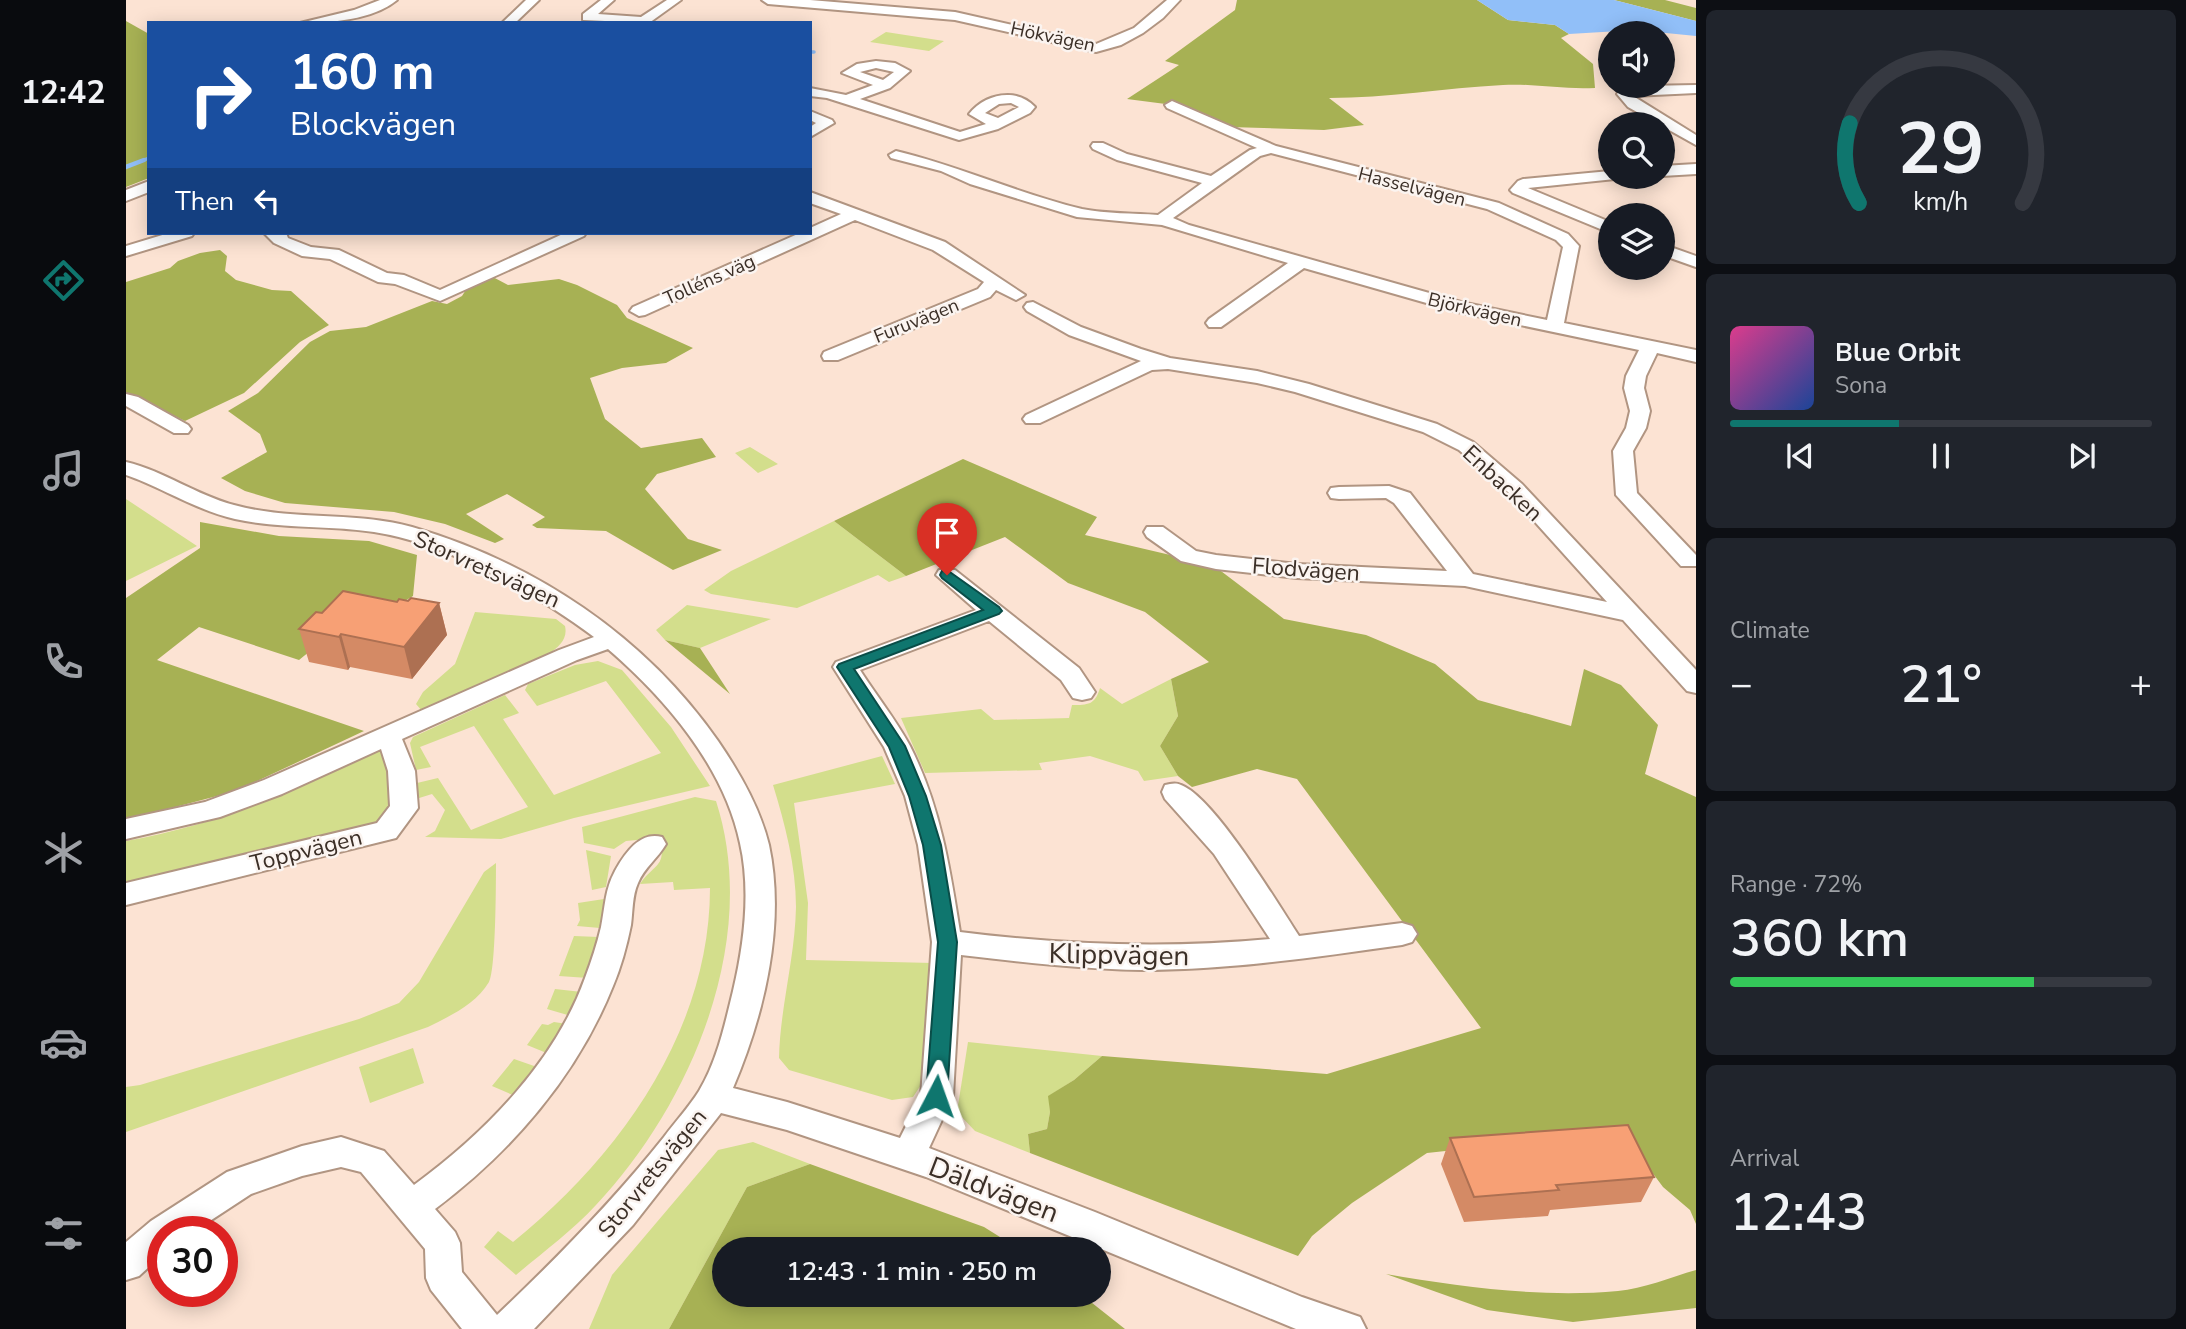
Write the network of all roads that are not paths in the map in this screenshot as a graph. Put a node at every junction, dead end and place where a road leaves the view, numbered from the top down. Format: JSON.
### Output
{"nodes":[{"id":1,"x":391,"y":0,"type":"edge"},
{"id":2,"x":533,"y":0,"type":"edge"},
{"id":3,"x":608,"y":0,"type":"edge"},
{"id":4,"x":675,"y":0,"type":"edge"},
{"id":5,"x":768,"y":0,"type":"edge"},
{"id":6,"x":927,"y":0,"type":"edge"},
{"id":7,"x":1174,"y":0,"type":"edge"},
{"id":8,"x":840,"y":6,"type":"junction"},
{"id":9,"x":917,"y":11,"type":"junction"},
{"id":10,"x":357,"y":13,"type":"junction"},
{"id":11,"x":370,"y":18,"type":"dead end"},
{"id":12,"x":820,"y":18,"type":"dead end"},
{"id":13,"x":316,"y":21,"type":"edge"},
{"id":14,"x":510,"y":21,"type":"edge"},
{"id":15,"x":885,"y":85,"type":"dead end"},
{"id":16,"x":1696,"y":89,"type":"edge"},
{"id":17,"x":812,"y":92,"type":"edge"},
{"id":18,"x":846,"y":100,"type":"junction"},
{"id":19,"x":1172,"y":105,"type":"dead end"},
{"id":20,"x":812,"y":116,"type":"edge"},
{"id":21,"x":997,"y":123,"type":"dead end"},
{"id":22,"x":812,"y":132,"type":"edge"},
{"id":23,"x":1696,"y":141,"type":"edge"},
{"id":24,"x":1098,"y":146,"type":"dead end"},
{"id":25,"x":1271,"y":149,"type":"junction"},
{"id":26,"x":896,"y":155,"type":"dead end"},
{"id":27,"x":1696,"y":169,"type":"edge"},
{"id":28,"x":1675,"y":170,"type":"edge"},
{"id":29,"x":1598,"y":177,"type":"edge"},
{"id":30,"x":1215,"y":182,"type":"junction"},
{"id":31,"x":147,"y":187,"type":"edge"},
{"id":32,"x":126,"y":196,"type":"edge"},
{"id":33,"x":812,"y":198,"type":"edge"},
{"id":34,"x":855,"y":214,"type":"junction"},
{"id":35,"x":1166,"y":220,"type":"junction"},
{"id":36,"x":1598,"y":223,"type":"edge"},
{"id":37,"x":812,"y":233,"type":"edge"},
{"id":38,"x":179,"y":235,"type":"edge"},
{"id":39,"x":277,"y":235,"type":"edge"},
{"id":40,"x":567,"y":235,"type":"edge"},
{"id":41,"x":808,"y":235,"type":"edge"},
{"id":42,"x":126,"y":251,"type":"edge"},
{"id":43,"x":1675,"y":254,"type":"edge"},
{"id":44,"x":1301,"y":262,"type":"junction"},
{"id":45,"x":1696,"y":262,"type":"edge"},
{"id":46,"x":990,"y":278,"type":"junction"},
{"id":47,"x":639,"y":311,"type":"dead end"},
{"id":48,"x":1215,"y":323,"type":"dead end"},
{"id":49,"x":1554,"y":327,"type":"junction"},
{"id":50,"x":1650,"y":346,"type":"junction"},
{"id":51,"x":831,"y":356,"type":"dead end"},
{"id":52,"x":1696,"y":356,"type":"edge"},
{"id":53,"x":1168,"y":363,"type":"junction"},
{"id":54,"x":126,"y":400,"type":"edge"},
{"id":55,"x":1033,"y":419,"type":"dead end"},
{"id":56,"x":181,"y":429,"type":"dead end"},
{"id":57,"x":126,"y":468,"type":"edge"},
{"id":58,"x":1339,"y":493,"type":"dead end"},
{"id":59,"x":1155,"y":532,"type":"dead end"},
{"id":60,"x":1689,"y":561,"type":"dead end"},
{"id":61,"x":947,"y":575,"type":"dead end"},
{"id":62,"x":1465,"y":579,"type":"junction"},
{"id":63,"x":994,"y":611,"type":"junction"},
{"id":64,"x":1629,"y":614,"type":"junction"},
{"id":65,"x":613,"y":639,"type":"junction"},
{"id":66,"x":1696,"y":685,"type":"edge"},
{"id":67,"x":1082,"y":692,"type":"dead end"},
{"id":68,"x":387,"y":738,"type":"junction"},
{"id":69,"x":1175,"y":792,"type":"dead end"},
{"id":70,"x":126,"y":829,"type":"edge"},
{"id":71,"x":652,"y":844,"type":"dead end"},
{"id":72,"x":126,"y":894,"type":"edge"},
{"id":73,"x":1402,"y":934,"type":"dead end"},
{"id":74,"x":947,"y":942,"type":"junction"},
{"id":75,"x":1292,"y":950,"type":"junction"},
{"id":76,"x":713,"y":1097,"type":"junction"},
{"id":77,"x":907,"y":1156,"type":"junction"},
{"id":78,"x":412,"y":1207,"type":"junction"},
{"id":79,"x":188,"y":1216,"type":"edge"},
{"id":80,"x":147,"y":1246,"type":"edge"},
{"id":81,"x":126,"y":1264,"type":"edge"},
{"id":82,"x":485,"y":1329,"type":"edge"},
{"id":83,"x":509,"y":1329,"type":"edge"},
{"id":84,"x":1347,"y":1329,"type":"edge"}],
"edges":[{"from":1,"to":10,"type":"street"},
{"from":2,"to":14,"type":"street"},
{"from":3,"to":4,"type":"street"},
{"from":5,"to":8,"type":"street","name":"Hökvägen"},
{"from":6,"to":9,"type":"street"},
{"from":7,"to":9,"type":"street","name":"Hökvägen"},
{"from":8,"to":9,"type":"street","name":"Hökvägen"},
{"from":8,"to":12,"type":"street"},
{"from":10,"to":11,"type":"street"},
{"from":10,"to":13,"type":"street"},
{"from":15,"to":18,"type":"street"},
{"from":16,"to":23,"type":"street"},
{"from":17,"to":18,"type":"street"},
{"from":18,"to":21,"type":"street"},
{"from":19,"to":25,"type":"street","name":"Hasselvägen"},
{"from":20,"to":22,"type":"street"},
{"from":24,"to":30,"type":"street"},
{"from":25,"to":30,"type":"street"},
{"from":25,"to":49,"type":"street","name":"Hasselvägen"},
{"from":26,"to":35,"type":"street","name":"Björkvägen"},
{"from":27,"to":28,"type":"street"},
{"from":29,"to":36,"type":"street"},
{"from":30,"to":35,"type":"street"},
{"from":31,"to":32,"type":"street"},
{"from":33,"to":34,"type":"street","name":"Enbacken"},
{"from":34,"to":37,"type":"street","name":"Tolléns väg"},
{"from":34,"to":46,"type":"street","name":"Enbacken"},
{"from":35,"to":44,"type":"street","name":"Björkvägen"},
{"from":38,"to":42,"type":"street"},
{"from":39,"to":40,"type":"street"},
{"from":41,"to":47,"type":"street","name":"Tolléns väg"},
{"from":43,"to":45,"type":"street"},
{"from":44,"to":48,"type":"street"},
{"from":44,"to":49,"type":"street","name":"Björkvägen"},
{"from":46,"to":51,"type":"street","name":"Furuvägen"},
{"from":46,"to":53,"type":"street","name":"Enbacken"},
{"from":49,"to":50,"type":"street","name":"Björkvägen"},
{"from":50,"to":52,"type":"street","name":"Björkvägen"},
{"from":50,"to":60,"type":"street"},
{"from":53,"to":55,"type":"street","name":"Enbacken"},
{"from":53,"to":64,"type":"street","name":"Enbacken"},
{"from":54,"to":56,"type":"street"},
{"from":57,"to":65,"type":"street","name":"Storvretsvägen"},
{"from":58,"to":62,"type":"street"},
{"from":59,"to":62,"type":"street","name":"Flodvägen"},
{"from":61,"to":63,"type":"street"},
{"from":62,"to":64,"type":"street","name":"Flodvägen"},
{"from":63,"to":67,"type":"street"},
{"from":63,"to":74,"type":"street"},
{"from":64,"to":66,"type":"street","name":"Enbacken"},
{"from":65,"to":68,"type":"street"},
{"from":65,"to":76,"type":"street","name":"Storvretsvägen"},
{"from":68,"to":70,"type":"street"},
{"from":68,"to":72,"type":"street","name":"Toppvägen"},
{"from":69,"to":75,"type":"street"},
{"from":71,"to":78,"type":"street"},
{"from":73,"to":75,"type":"street","name":"Klippvägen"},
{"from":74,"to":75,"type":"street","name":"Klippvägen"},
{"from":74,"to":77,"type":"street"},
{"from":76,"to":77,"type":"street","name":"Däldvägen"},
{"from":76,"to":83,"type":"street","name":"Storvretsvägen"},
{"from":77,"to":84,"type":"street","name":"Däldvägen"},
{"from":78,"to":79,"type":"street"},
{"from":78,"to":82,"type":"street"},
{"from":80,"to":81,"type":"street"}]}
